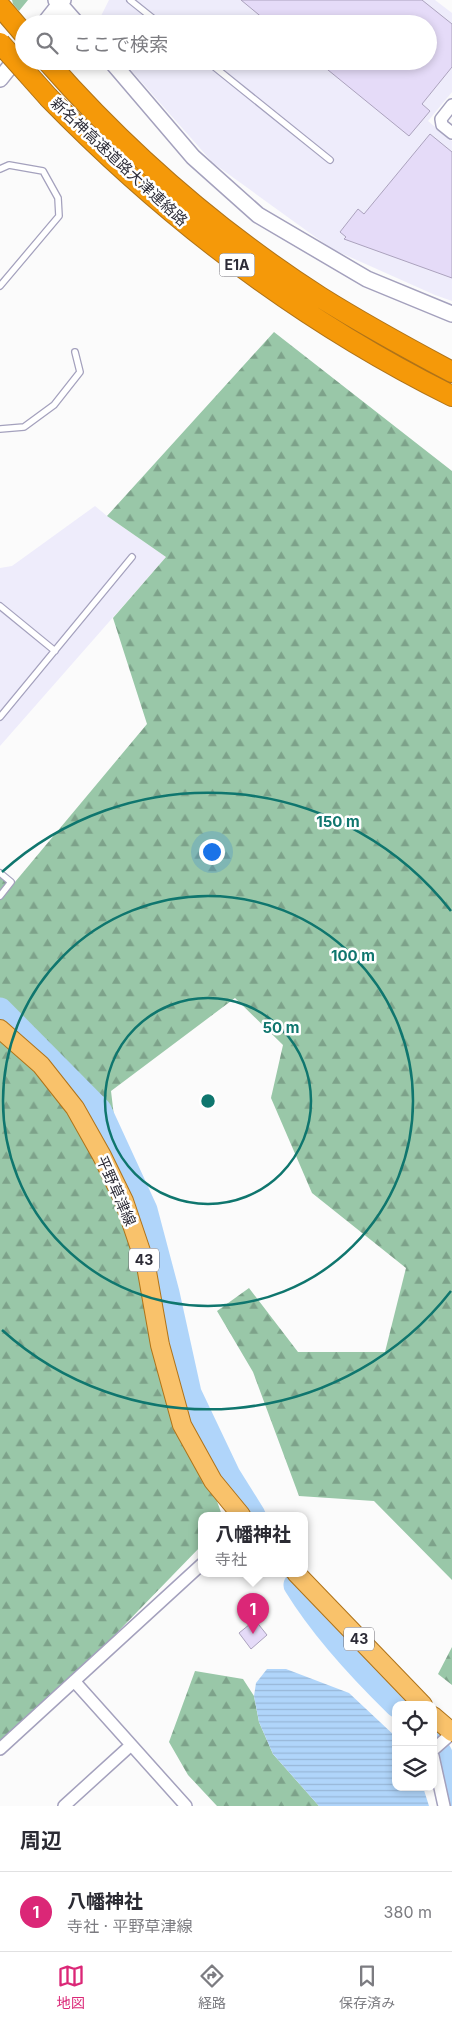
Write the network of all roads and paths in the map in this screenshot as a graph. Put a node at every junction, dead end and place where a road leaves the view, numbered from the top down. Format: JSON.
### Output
{"nodes":[{"id":1,"x":130,"y":0,"type":"edge"},
{"id":2,"x":60,"y":2,"type":"edge"},
{"id":3,"x":0,"y":6,"type":"edge"},
{"id":4,"x":51,"y":15,"type":"edge"},
{"id":5,"x":70,"y":15,"type":"edge"},
{"id":6,"x":149,"y":15,"type":"edge"},
{"id":7,"x":15,"y":24,"type":"edge"},
{"id":8,"x":0,"y":43,"type":"edge"},
{"id":9,"x":15,"y":60,"type":"edge"},
{"id":10,"x":15,"y":60,"type":"edge"},
{"id":11,"x":24,"y":70,"type":"edge"},
{"id":12,"x":55,"y":70,"type":"edge"},
{"id":13,"x":119,"y":70,"type":"edge"},
{"id":14,"x":218,"y":70,"type":"edge"},
{"id":15,"x":0,"y":79,"type":"edge"},
{"id":16,"x":452,"y":105,"type":"edge"},
{"id":17,"x":452,"y":133,"type":"edge"},
{"id":18,"x":330,"y":160,"type":"dead end"},
{"id":19,"x":0,"y":169,"type":"edge"},
{"id":20,"x":0,"y":286,"type":"edge"},
{"id":21,"x":452,"y":314,"type":"edge"},
{"id":22,"x":75,"y":352,"type":"dead end"},
{"id":23,"x":452,"y":372,"type":"edge"},
{"id":24,"x":452,"y":396,"type":"edge"},
{"id":25,"x":0,"y":429,"type":"edge"},
{"id":26,"x":132,"y":557,"type":"dead end"},
{"id":27,"x":0,"y":606,"type":"edge"},
{"id":28,"x":55,"y":651,"type":"junction"},
{"id":29,"x":0,"y":717,"type":"edge"},
{"id":30,"x":0,"y":873,"type":"edge"},
{"id":31,"x":0,"y":896,"type":"edge"},
{"id":32,"x":0,"y":1029,"type":"edge"},
{"id":33,"x":239,"y":1512,"type":"edge"},
{"id":34,"x":198,"y":1568,"type":"edge"},
{"id":35,"x":300,"y":1577,"type":"edge"},
{"id":36,"x":74,"y":1681,"type":"junction"},
{"id":37,"x":418,"y":1701,"type":"edge"},
{"id":38,"x":437,"y":1720,"type":"edge"},
{"id":39,"x":452,"y":1733,"type":"edge"},
{"id":40,"x":130,"y":1746,"type":"junction"},
{"id":41,"x":437,"y":1746,"type":"edge"},
{"id":42,"x":0,"y":1749,"type":"edge"},
{"id":43,"x":437,"y":1774,"type":"edge"},
{"id":44,"x":64,"y":1806,"type":"edge"},
{"id":45,"x":186,"y":1806,"type":"edge"},
{"id":46,"x":444,"y":1806,"type":"edge"}],
"edges":[{"from":1,"to":6,"type":"lane"},
{"from":2,"to":4,"type":"street"},
{"from":2,"to":5,"type":"street"},
{"from":3,"to":7,"type":"highway"},
{"from":8,"to":9,"type":"highway","name":"新名神高速道路大津連絡路","number":"E1A","bridge":true},
{"from":10,"to":15,"type":"street"},
{"from":11,"to":24,"type":"highway","name":"新名神高速道路大津連絡路","number":"E1A","bridge":true},
{"from":12,"to":23,"type":"highway","name":"新名神高速道路大津連絡路","number":"E1A"},
{"from":13,"to":21,"type":"street"},
{"from":14,"to":18,"type":"lane"},
{"from":16,"to":17,"type":"street"},
{"from":19,"to":20,"type":"lane"},
{"from":22,"to":25,"type":"lane"},
{"from":26,"to":28,"type":"lane"},
{"from":27,"to":28,"type":"lane"},
{"from":28,"to":29,"type":"lane"},
{"from":30,"to":31,"type":"lane"},
{"from":32,"to":33,"type":"main road","name":"平野草津線","number":"43"},
{"from":34,"to":36,"type":"street"},
{"from":35,"to":37,"type":"main road","number":"43"},
{"from":36,"to":40,"type":"street"},
{"from":36,"to":42,"type":"street"},
{"from":38,"to":39,"type":"main road"},
{"from":39,"to":41,"type":"street"},
{"from":40,"to":44,"type":"street"},
{"from":40,"to":45,"type":"street"},
{"from":43,"to":46,"type":"street"}]}
